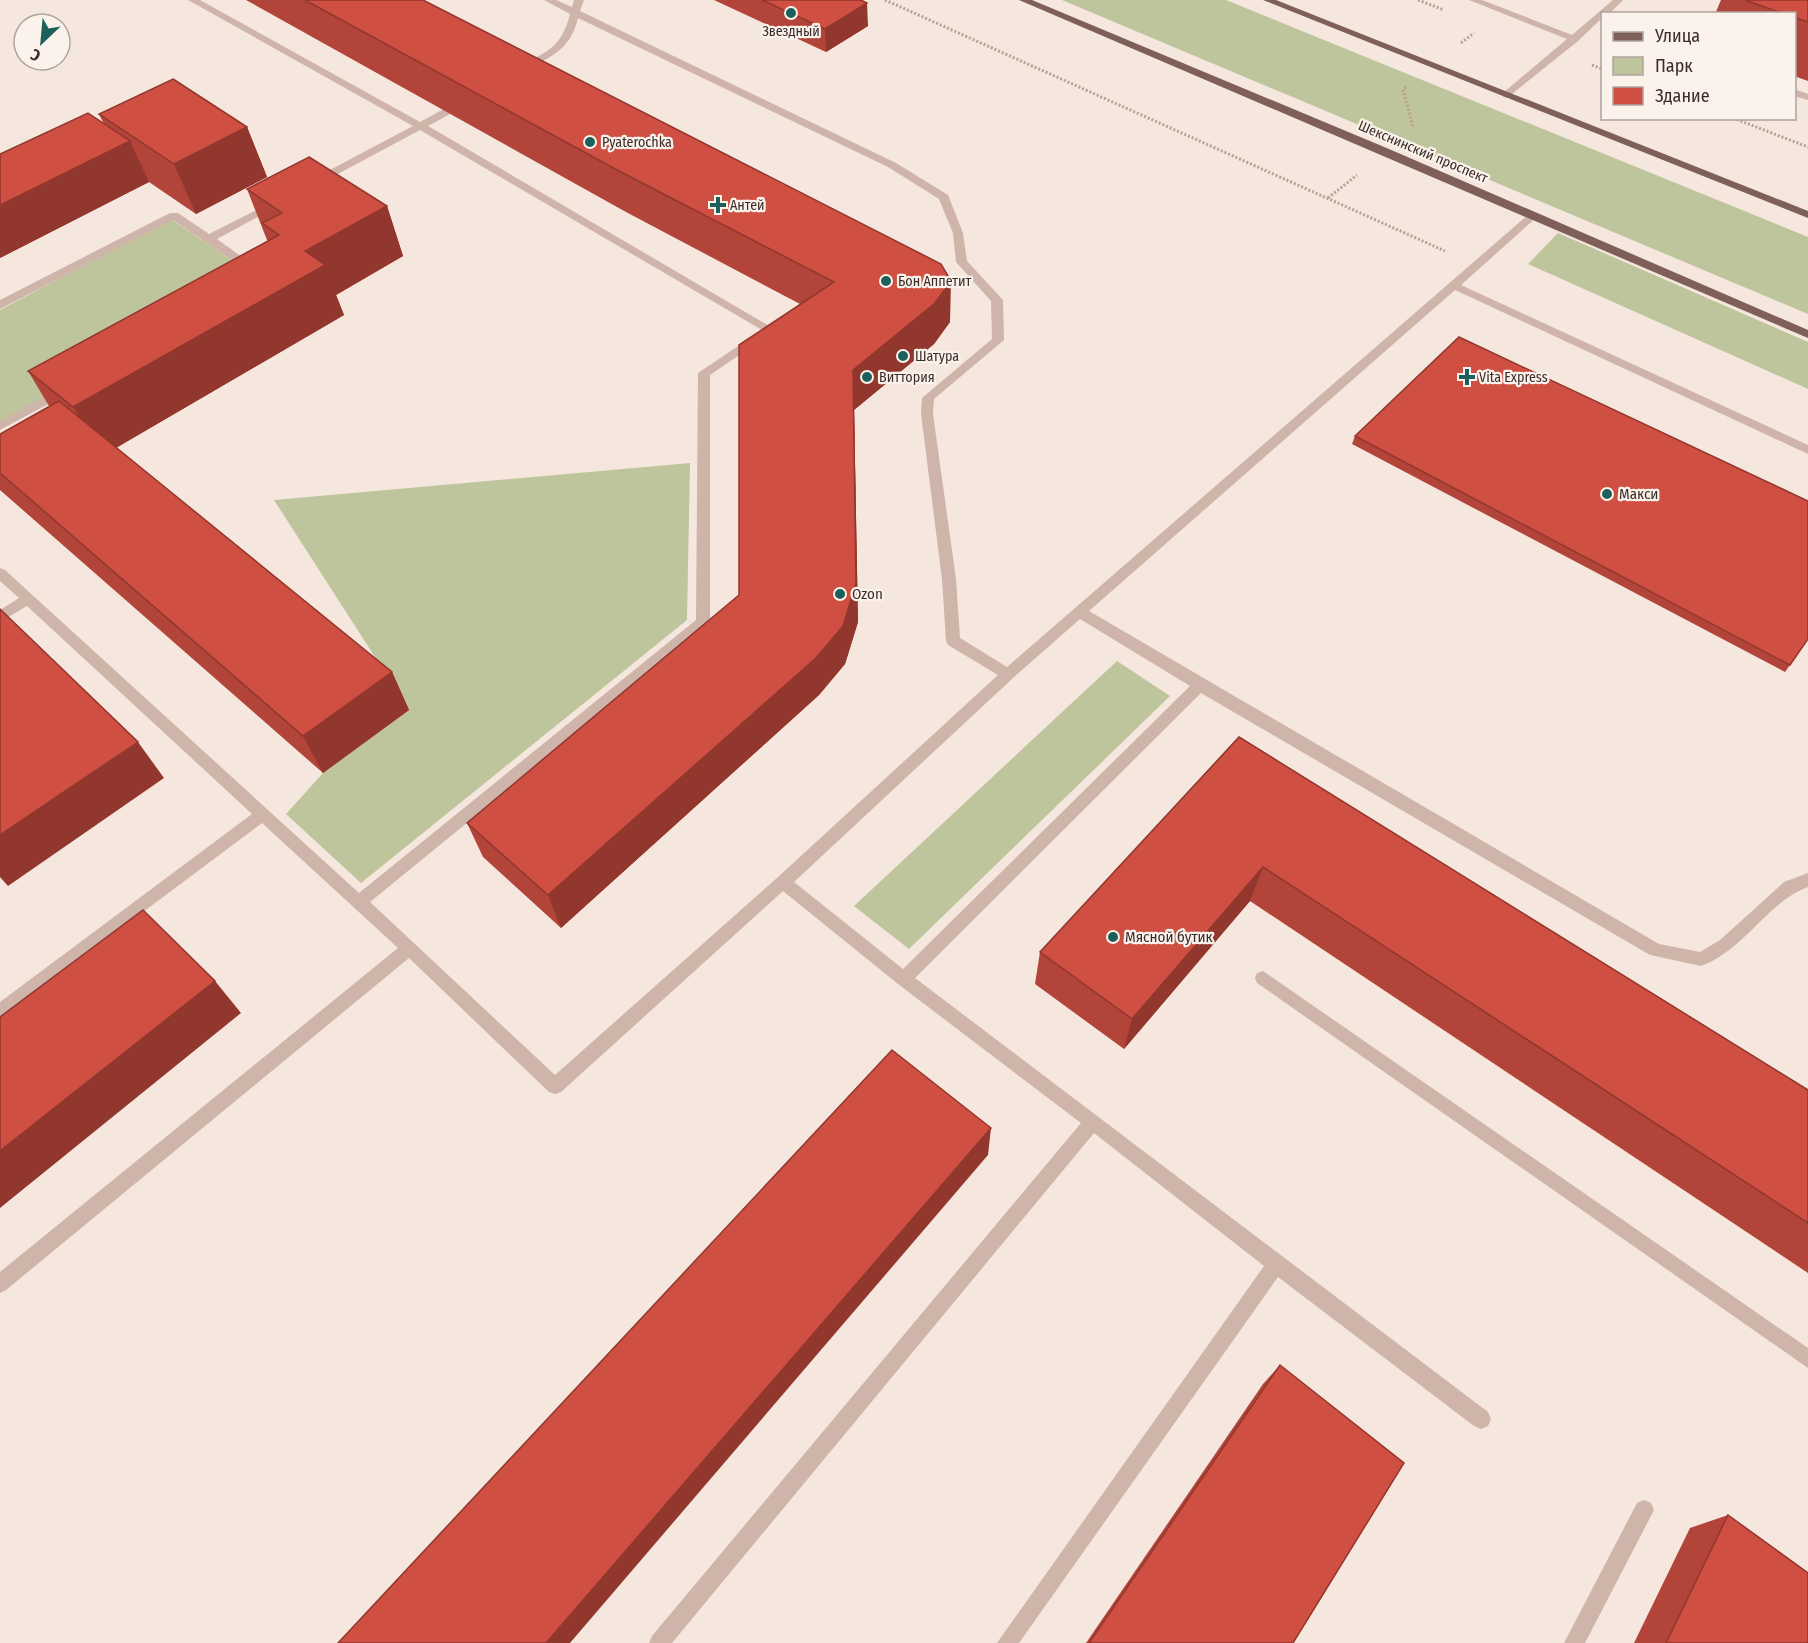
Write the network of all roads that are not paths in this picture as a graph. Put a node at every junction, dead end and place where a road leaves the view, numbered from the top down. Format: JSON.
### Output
{"nodes":[{"id":1,"x":193,"y":0,"type":"edge"},
{"id":2,"x":549,"y":0,"type":"edge"},
{"id":3,"x":579,"y":0,"type":"edge"},
{"id":4,"x":1024,"y":0,"type":"edge"},
{"id":5,"x":1268,"y":0,"type":"edge"},
{"id":6,"x":1474,"y":0,"type":"edge"},
{"id":7,"x":1618,"y":0,"type":"edge"},
{"id":8,"x":573,"y":12,"type":"junction"},
{"id":9,"x":1606,"y":12,"type":"edge"},
{"id":10,"x":1601,"y":17,"type":"edge"},
{"id":11,"x":1575,"y":39,"type":"junction"},
{"id":12,"x":516,"y":72,"type":"edge"},
{"id":13,"x":1508,"y":95,"type":"junction"},
{"id":14,"x":446,"y":112,"type":"edge"},
{"id":15,"x":421,"y":126,"type":"junction"},
{"id":16,"x":300,"y":190,"type":"edge"},
{"id":17,"x":280,"y":201,"type":"edge"},
{"id":18,"x":1808,"y":215,"type":"edge"},
{"id":19,"x":1533,"y":216,"type":"junction"},
{"id":20,"x":209,"y":239,"type":"junction"},
{"id":21,"x":266,"y":278,"type":"edge"},
{"id":22,"x":1453,"y":285,"type":"junction"},
{"id":23,"x":0,"y":305,"type":"edge"},
{"id":24,"x":1808,"y":334,"type":"edge"},
{"id":25,"x":72,"y":387,"type":"edge"},
{"id":26,"x":0,"y":426,"type":"edge"},
{"id":27,"x":1808,"y":450,"type":"edge"},
{"id":28,"x":0,"y":573,"type":"edge"},
{"id":29,"x":28,"y":599,"type":"junction"},
{"id":30,"x":1079,"y":612,"type":"junction"},
{"id":31,"x":0,"y":617,"type":"edge"},
{"id":32,"x":1008,"y":674,"type":"junction"},
{"id":33,"x":1200,"y":685,"type":"junction"},
{"id":34,"x":263,"y":814,"type":"junction"},
{"id":35,"x":1808,"y":880,"type":"edge"},
{"id":36,"x":783,"y":882,"type":"junction"},
{"id":37,"x":359,"y":902,"type":"junction"},
{"id":38,"x":409,"y":948,"type":"junction"},
{"id":39,"x":1263,"y":978,"type":"dead end"},
{"id":40,"x":904,"y":979,"type":"junction"},
{"id":41,"x":0,"y":1012,"type":"edge"},
{"id":42,"x":1093,"y":1122,"type":"junction"},
{"id":43,"x":1276,"y":1264,"type":"junction"},
{"id":44,"x":0,"y":1284,"type":"edge"},
{"id":45,"x":1808,"y":1359,"type":"edge"},
{"id":46,"x":1481,"y":1419,"type":"dead end"},
{"id":47,"x":1644,"y":1510,"type":"dead end"},
{"id":48,"x":659,"y":1643,"type":"edge"},
{"id":49,"x":1007,"y":1643,"type":"edge"},
{"id":50,"x":1574,"y":1643,"type":"edge"}],
"edges":[{"from":1,"to":15,"type":"lane"},
{"from":2,"to":8,"type":"lane"},
{"from":3,"to":8,"type":"lane"},
{"from":4,"to":19,"type":"main road","name":"Шекснинский проспект"},
{"from":5,"to":13,"type":"main road"},
{"from":6,"to":11,"type":"lane"},
{"from":7,"to":9,"type":"lane"},
{"from":8,"to":12,"type":"lane"},
{"from":8,"to":32,"type":"lane"},
{"from":10,"to":11,"type":"lane"},
{"from":11,"to":13,"type":"lane"},
{"from":13,"to":18,"type":"main road"},
{"from":14,"to":15,"type":"lane"},
{"from":15,"to":16,"type":"lane"},
{"from":15,"to":37,"type":"lane"},
{"from":17,"to":20,"type":"lane"},
{"from":19,"to":22,"type":"lane"},
{"from":19,"to":24,"type":"main road","name":"Шекснинский проспект"},
{"from":20,"to":21,"type":"lane"},
{"from":20,"to":23,"type":"lane"},
{"from":22,"to":27,"type":"lane"},
{"from":22,"to":30,"type":"lane"},
{"from":25,"to":26,"type":"lane"},
{"from":28,"to":29,"type":"lane"},
{"from":29,"to":31,"type":"lane"},
{"from":29,"to":34,"type":"lane"},
{"from":30,"to":32,"type":"lane"},
{"from":30,"to":33,"type":"lane"},
{"from":32,"to":36,"type":"lane"},
{"from":33,"to":35,"type":"lane"},
{"from":33,"to":40,"type":"lane"},
{"from":34,"to":37,"type":"lane"},
{"from":34,"to":41,"type":"lane"},
{"from":36,"to":38,"type":"lane"},
{"from":36,"to":40,"type":"lane"},
{"from":37,"to":38,"type":"lane"},
{"from":38,"to":44,"type":"lane"},
{"from":39,"to":45,"type":"lane"},
{"from":40,"to":42,"type":"lane"},
{"from":42,"to":43,"type":"lane"},
{"from":42,"to":48,"type":"lane"},
{"from":43,"to":46,"type":"lane"},
{"from":43,"to":49,"type":"lane"},
{"from":47,"to":50,"type":"lane"}]}
